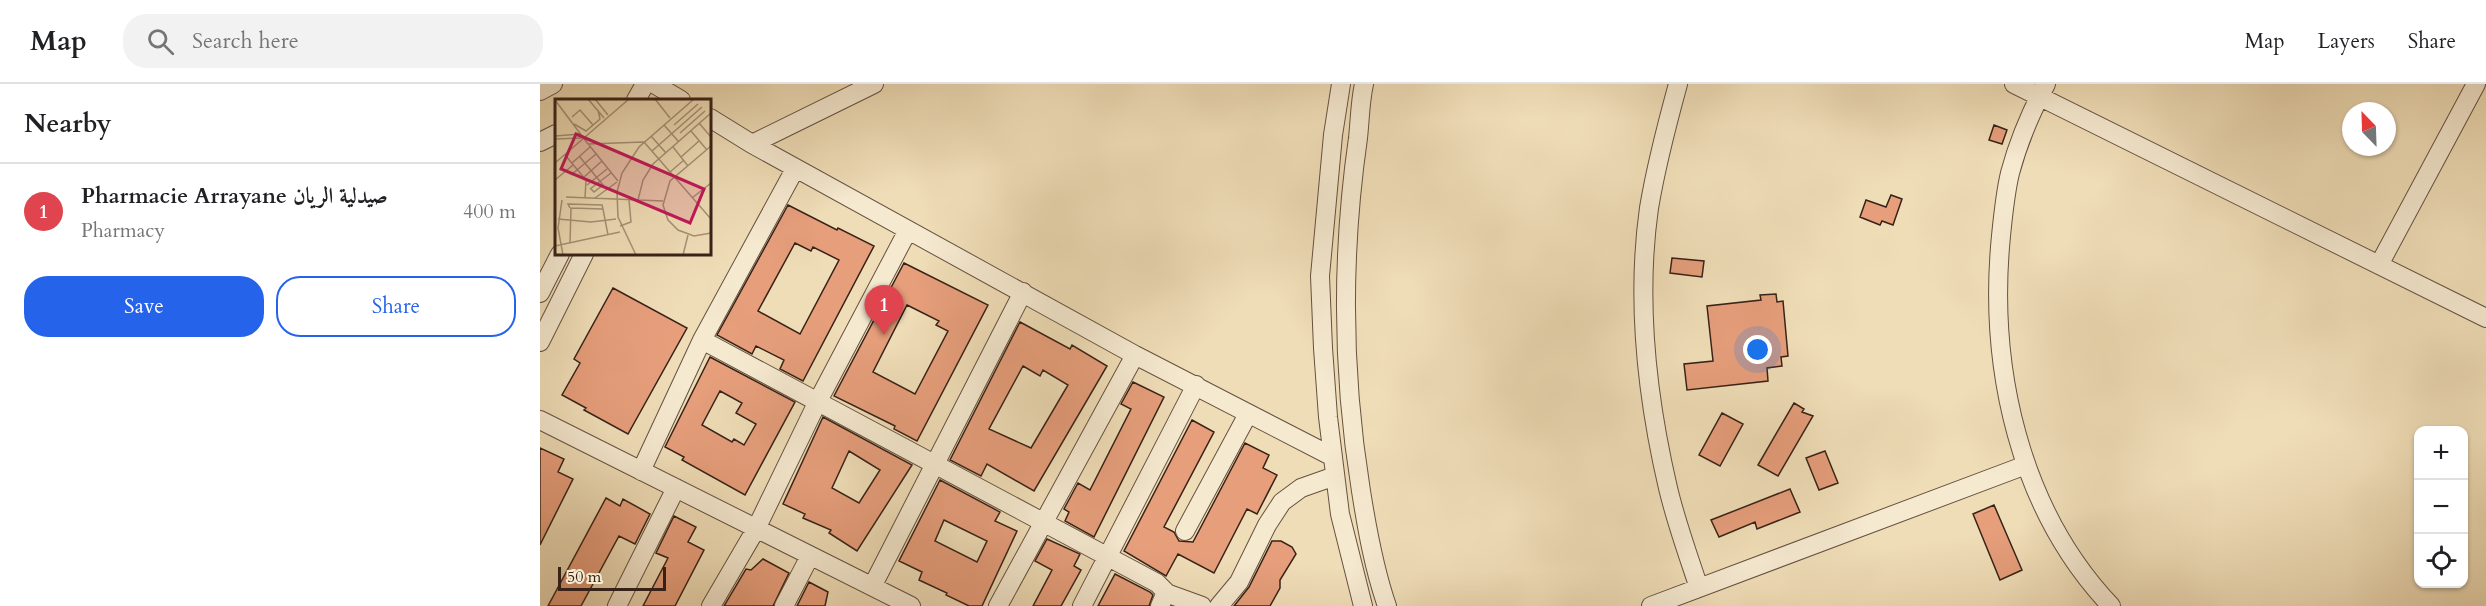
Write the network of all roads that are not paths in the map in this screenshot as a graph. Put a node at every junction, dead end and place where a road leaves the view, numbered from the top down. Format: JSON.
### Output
{"nodes":[{"id":1,"x":553,"y":84,"type":"edge"},
{"id":2,"x":645,"y":84,"type":"edge"},
{"id":3,"x":874,"y":84,"type":"edge"},
{"id":4,"x":1341,"y":84,"type":"edge"},
{"id":5,"x":1364,"y":84,"type":"edge"},
{"id":6,"x":1678,"y":84,"type":"edge"},
{"id":7,"x":2014,"y":84,"type":"edge"},
{"id":8,"x":2476,"y":84,"type":"edge"},
{"id":9,"x":662,"y":90,"type":"edge"},
{"id":10,"x":2042,"y":90,"type":"edge"},
{"id":11,"x":540,"y":91,"type":"edge"},
{"id":12,"x":637,"y":99,"type":"edge"},
{"id":13,"x":679,"y":99,"type":"edge"},
{"id":14,"x":711,"y":119,"type":"edge"},
{"id":15,"x":555,"y":134,"type":"edge"},
{"id":16,"x":540,"y":142,"type":"edge"},
{"id":17,"x":752,"y":144,"type":"junction"},
{"id":18,"x":795,"y":170,"type":"junction"},
{"id":19,"x":907,"y":232,"type":"junction"},
{"id":20,"x":559,"y":255,"type":"edge"},
{"id":21,"x":584,"y":255,"type":"edge"},
{"id":22,"x":2379,"y":265,"type":"junction"},
{"id":23,"x":1023,"y":292,"type":"junction"},
{"id":24,"x":540,"y":293,"type":"edge"},
{"id":25,"x":2485,"y":314,"type":"edge"},
{"id":26,"x":702,"y":340,"type":"junction"},
{"id":27,"x":540,"y":342,"type":"edge"},
{"id":28,"x":1135,"y":356,"type":"junction"},
{"id":29,"x":1196,"y":386,"type":"junction"},
{"id":30,"x":818,"y":401,"type":"junction"},
{"id":31,"x":1248,"y":414,"type":"junction"},
{"id":32,"x":540,"y":420,"type":"edge"},
{"id":33,"x":1333,"y":457,"type":"junction"},
{"id":34,"x":934,"y":463,"type":"junction"},
{"id":35,"x":2026,"y":465,"type":"junction"},
{"id":36,"x":641,"y":471,"type":"junction"},
{"id":37,"x":1335,"y":476,"type":"junction"},
{"id":38,"x":676,"y":489,"type":"junction"},
{"id":39,"x":1045,"y":522,"type":"junction"},
{"id":40,"x":756,"y":529,"type":"junction"},
{"id":41,"x":1185,"y":531,"type":"dead end"},
{"id":42,"x":810,"y":556,"type":"junction"},
{"id":43,"x":1109,"y":556,"type":"junction"},
{"id":44,"x":873,"y":585,"type":"junction"},
{"id":45,"x":1699,"y":588,"type":"junction"},
{"id":46,"x":1163,"y":599,"type":"edge"},
{"id":47,"x":617,"y":606,"type":"edge"},
{"id":48,"x":711,"y":606,"type":"edge"},
{"id":49,"x":784,"y":606,"type":"edge"},
{"id":50,"x":911,"y":606,"type":"edge"},
{"id":51,"x":998,"y":606,"type":"edge"},
{"id":52,"x":1082,"y":606,"type":"edge"},
{"id":53,"x":1202,"y":606,"type":"edge"},
{"id":54,"x":1219,"y":606,"type":"edge"},
{"id":55,"x":1363,"y":606,"type":"edge"},
{"id":56,"x":1387,"y":606,"type":"edge"},
{"id":57,"x":1651,"y":606,"type":"edge"},
{"id":58,"x":2111,"y":606,"type":"edge"}],
"edges":[{"from":1,"to":11,"type":"street"},
{"from":2,"to":12,"type":"street"},
{"from":3,"to":17,"type":"street"},
{"from":4,"to":33,"type":"street"},
{"from":5,"to":56,"type":"street"},
{"from":6,"to":45,"type":"street"},
{"from":7,"to":10,"type":"street"},
{"from":8,"to":22,"type":"street"},
{"from":9,"to":13,"type":"street"},
{"from":10,"to":22,"type":"street"},
{"from":10,"to":35,"type":"street"},
{"from":14,"to":17,"type":"street"},
{"from":15,"to":16,"type":"street"},
{"from":17,"to":18,"type":"street"},
{"from":18,"to":19,"type":"street"},
{"from":18,"to":26,"type":"street"},
{"from":19,"to":23,"type":"street"},
{"from":19,"to":30,"type":"street"},
{"from":20,"to":24,"type":"street"},
{"from":21,"to":27,"type":"street"},
{"from":22,"to":25,"type":"street"},
{"from":23,"to":28,"type":"street"},
{"from":23,"to":34,"type":"street"},
{"from":26,"to":30,"type":"street"},
{"from":26,"to":36,"type":"street"},
{"from":28,"to":29,"type":"street"},
{"from":28,"to":39,"type":"street"},
{"from":29,"to":31,"type":"street"},
{"from":29,"to":43,"type":"street"},
{"from":30,"to":34,"type":"street"},
{"from":30,"to":40,"type":"street"},
{"from":31,"to":33,"type":"street"},
{"from":31,"to":41,"type":"street"},
{"from":32,"to":36,"type":"street"},
{"from":33,"to":37,"type":"street"},
{"from":34,"to":39,"type":"street"},
{"from":34,"to":44,"type":"street"},
{"from":35,"to":45,"type":"street"},
{"from":35,"to":58,"type":"street"},
{"from":36,"to":38,"type":"street"},
{"from":37,"to":54,"type":"street"},
{"from":37,"to":55,"type":"street"},
{"from":38,"to":40,"type":"street"},
{"from":38,"to":47,"type":"street"},
{"from":39,"to":43,"type":"street"},
{"from":39,"to":51,"type":"street"},
{"from":40,"to":42,"type":"street"},
{"from":40,"to":48,"type":"street"},
{"from":42,"to":44,"type":"street"},
{"from":42,"to":49,"type":"street"},
{"from":43,"to":46,"type":"street"},
{"from":43,"to":52,"type":"street"},
{"from":44,"to":50,"type":"street"},
{"from":45,"to":57,"type":"street"},
{"from":46,"to":53,"type":"street"}]}
